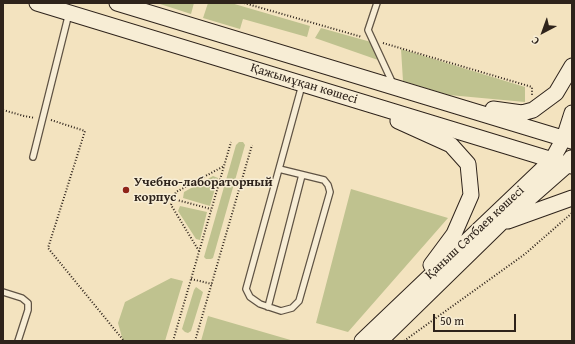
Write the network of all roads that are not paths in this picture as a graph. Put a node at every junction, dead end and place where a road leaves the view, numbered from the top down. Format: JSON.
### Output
{"nodes":[{"id":1,"x":36,"y":3,"type":"edge"},
{"id":2,"x":116,"y":3,"type":"edge"},
{"id":3,"x":377,"y":3,"type":"edge"},
{"id":4,"x":69,"y":13,"type":"junction"},
{"id":5,"x":572,"y":66,"type":"edge"},
{"id":6,"x":302,"y":83,"type":"junction"},
{"id":7,"x":394,"y":87,"type":"junction"},
{"id":8,"x":345,"y":96,"type":"junction"},
{"id":9,"x":437,"y":100,"type":"junction"},
{"id":10,"x":572,"y":113,"type":"edge"},
{"id":11,"x":568,"y":139,"type":"edge"},
{"id":12,"x":33,"y":157,"type":"dead end"},
{"id":13,"x":552,"y":160,"type":"junction"},
{"id":14,"x":570,"y":162,"type":"edge"},
{"id":15,"x":279,"y":169,"type":"junction"},
{"id":16,"x":302,"y":175,"type":"junction"},
{"id":17,"x":572,"y":198,"type":"edge"},
{"id":18,"x":501,"y":223,"type":"junction"},
{"id":19,"x":3,"y":292,"type":"edge"},
{"id":20,"x":403,"y":301,"type":"junction"},
{"id":21,"x":268,"y":307,"type":"junction"},
{"id":22,"x":368,"y":339,"type":"edge"},
{"id":23,"x":18,"y":341,"type":"edge"}],
"edges":[{"from":1,"to":4,"type":"main road","name":"Қажымұқан көшесі"},
{"from":2,"to":7,"type":"main road","name":"Қажымұқан көшесі"},
{"from":3,"to":7,"type":"lane"},
{"from":4,"to":6,"type":"main road","name":"Қажымұқан көшесі"},
{"from":4,"to":12,"type":"lane"},
{"from":5,"to":9,"type":"main road"},
{"from":6,"to":8,"type":"main road","name":"Қажымұқан көшесі"},
{"from":6,"to":15,"type":"lane"},
{"from":7,"to":9,"type":"main road","name":"Қажымұқан көшесі"},
{"from":8,"to":13,"type":"main road","name":"Қажымұқан көшесі"},
{"from":8,"to":20,"type":"main road"},
{"from":9,"to":11,"type":"main road","name":"Қажымұқан көшесі"},
{"from":10,"to":11,"type":"main road","name":"Қаныш Сәтбаев көшесі"},
{"from":11,"to":13,"type":"main road","name":"Қаныш Сәтбаев көшесі"},
{"from":13,"to":14,"type":"main road","name":"Қажымұқан көшесі"},
{"from":13,"to":20,"type":"main road","name":"Қаныш Сәтбаев көшесі"},
{"from":14,"to":18,"type":"main road","name":"Қаныш Сәтбаев көшесі"},
{"from":15,"to":16,"type":"lane"},
{"from":15,"to":21,"type":"lane"},
{"from":16,"to":21,"type":"lane"},
{"from":16,"to":21,"type":"lane"},
{"from":17,"to":18,"type":"main road"},
{"from":18,"to":22,"type":"main road","name":"Қаныш Сәтбаев көшесі"},
{"from":19,"to":23,"type":"lane"},
{"from":20,"to":22,"type":"main road","name":"Қаныш Сәтбаев көшесі"}]}
